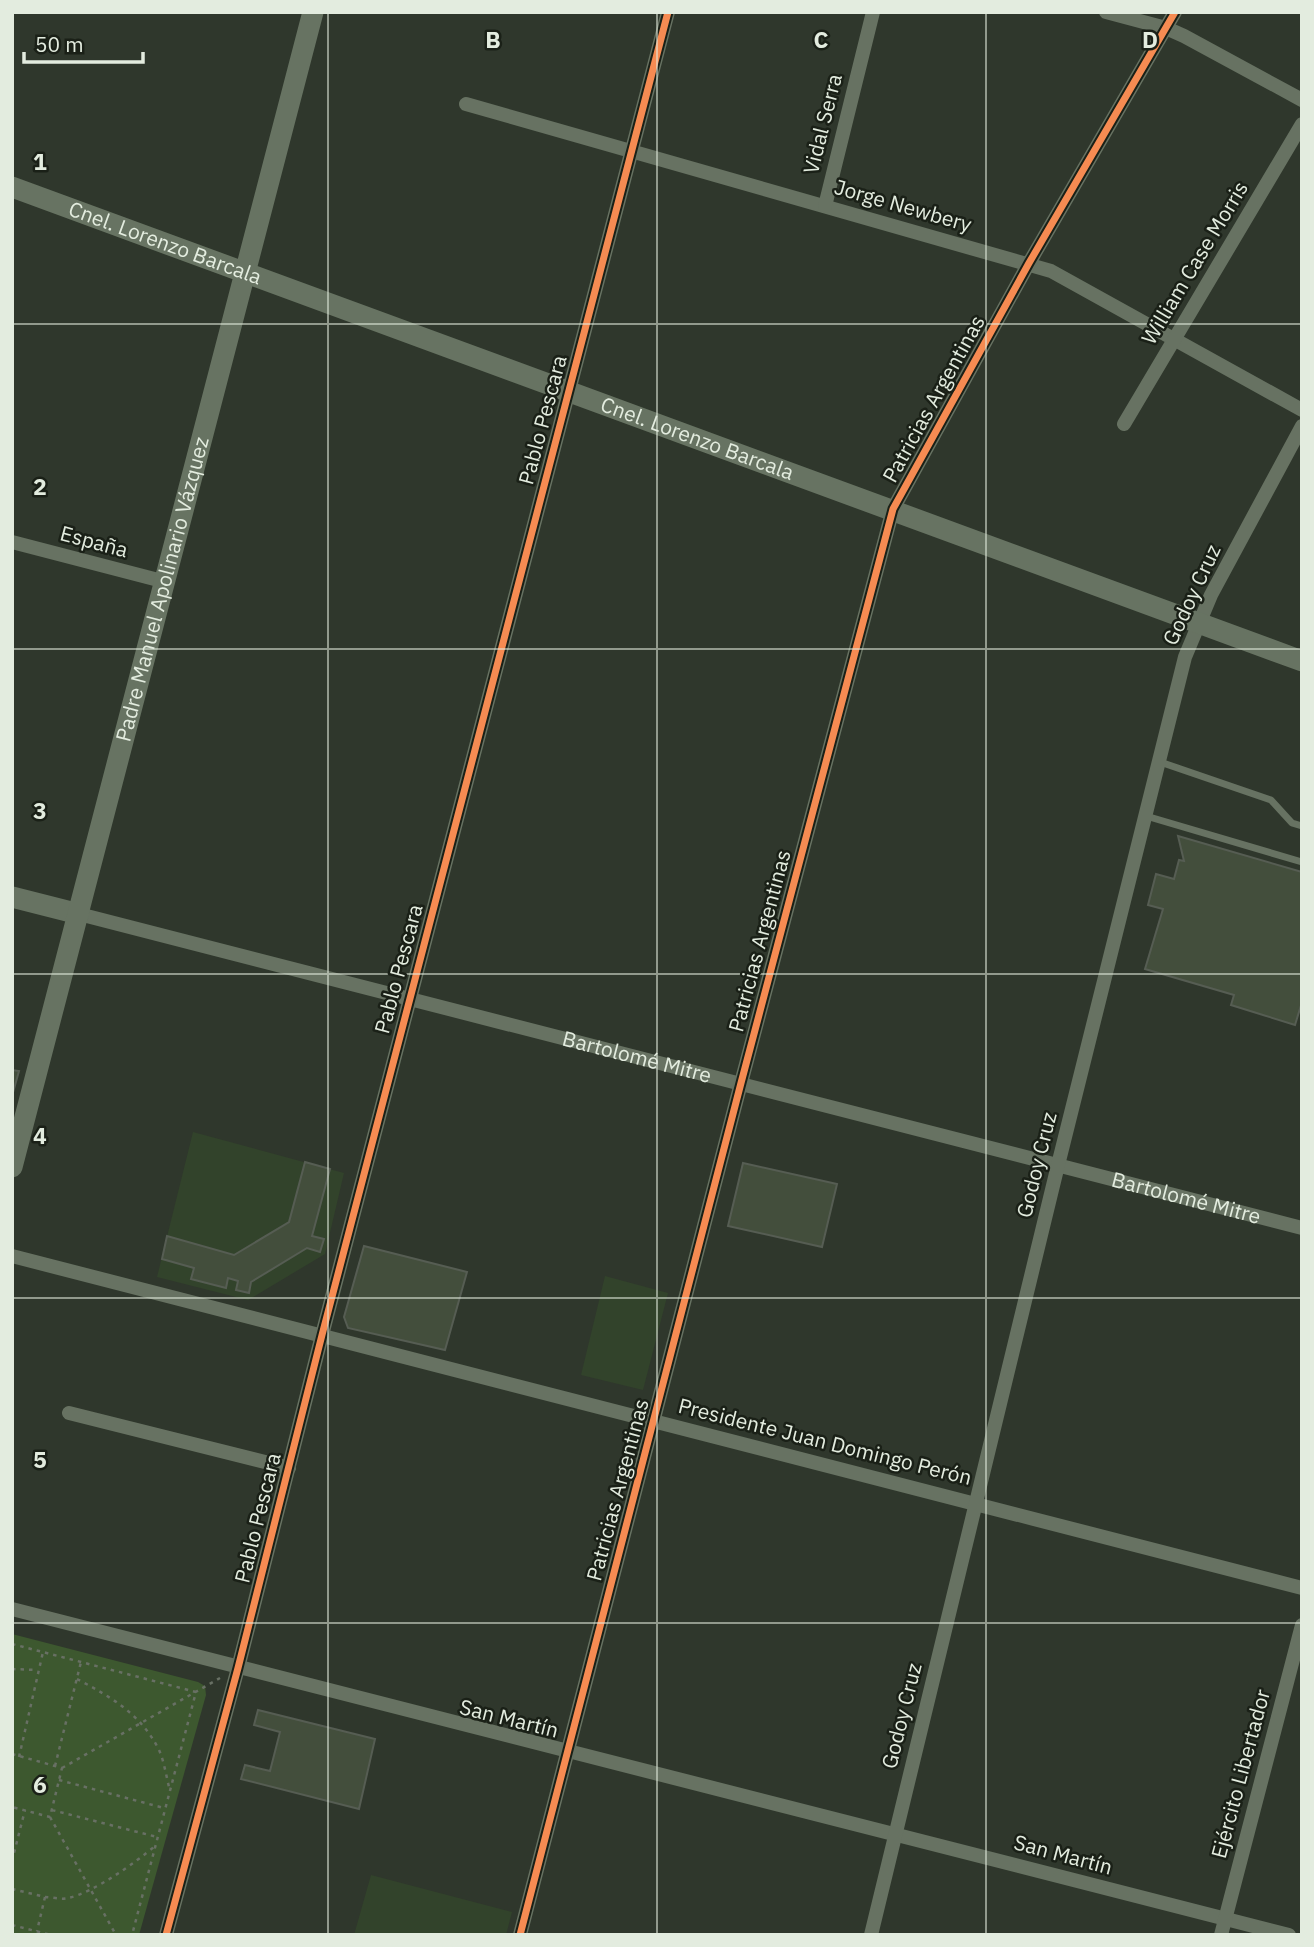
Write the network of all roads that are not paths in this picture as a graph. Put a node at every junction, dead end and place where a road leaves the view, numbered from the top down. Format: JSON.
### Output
{"nodes":[{"id":1,"x":313,"y":12,"type":"edge"},
{"id":2,"x":668,"y":12,"type":"edge"},
{"id":3,"x":873,"y":12,"type":"edge"},
{"id":4,"x":1106,"y":12,"type":"edge"},
{"id":5,"x":1175,"y":12,"type":"edge"},
{"id":6,"x":1166,"y":28,"type":"junction"},
{"id":7,"x":1302,"y":100,"type":"edge"},
{"id":8,"x":466,"y":104,"type":"dead end"},
{"id":9,"x":1302,"y":124,"type":"edge"},
{"id":10,"x":632,"y":152,"type":"junction"},
{"id":11,"x":12,"y":187,"type":"edge"},
{"id":12,"x":825,"y":206,"type":"junction"},
{"id":13,"x":1029,"y":263,"type":"junction"},
{"id":14,"x":246,"y":274,"type":"junction"},
{"id":15,"x":1175,"y":338,"type":"junction"},
{"id":16,"x":569,"y":390,"type":"junction"},
{"id":17,"x":1302,"y":410,"type":"edge"},
{"id":18,"x":1124,"y":425,"type":"dead end"},
{"id":19,"x":1302,"y":426,"type":"edge"},
{"id":20,"x":893,"y":509,"type":"junction"},
{"id":21,"x":12,"y":542,"type":"edge"},
{"id":22,"x":166,"y":582,"type":"junction"},
{"id":23,"x":1198,"y":622,"type":"junction"},
{"id":24,"x":1302,"y":661,"type":"edge"},
{"id":25,"x":1160,"y":762,"type":"junction"},
{"id":26,"x":1146,"y":816,"type":"junction"},
{"id":27,"x":1302,"y":826,"type":"edge"},
{"id":28,"x":1302,"y":862,"type":"edge"},
{"id":29,"x":12,"y":897,"type":"edge"},
{"id":30,"x":79,"y":914,"type":"junction"},
{"id":31,"x":410,"y":998,"type":"junction"},
{"id":32,"x":741,"y":1083,"type":"junction"},
{"id":33,"x":1058,"y":1165,"type":"junction"},
{"id":34,"x":12,"y":1167,"type":"edge"},
{"id":35,"x":1302,"y":1228,"type":"edge"},
{"id":36,"x":12,"y":1256,"type":"edge"},
{"id":37,"x":322,"y":1335,"type":"junction"},
{"id":38,"x":69,"y":1413,"type":"dead end"},
{"id":39,"x":654,"y":1420,"type":"junction"},
{"id":40,"x":289,"y":1468,"type":"junction"},
{"id":41,"x":975,"y":1503,"type":"junction"},
{"id":42,"x":1302,"y":1588,"type":"edge"},
{"id":43,"x":12,"y":1609,"type":"edge"},
{"id":44,"x":1302,"y":1625,"type":"edge"},
{"id":45,"x":238,"y":1668,"type":"junction"},
{"id":46,"x":568,"y":1752,"type":"junction"},
{"id":47,"x":895,"y":1833,"type":"junction"},
{"id":48,"x":1225,"y":1919,"type":"junction"},
{"id":49,"x":166,"y":1935,"type":"edge"},
{"id":50,"x":520,"y":1935,"type":"edge"},
{"id":51,"x":871,"y":1935,"type":"edge"},
{"id":52,"x":1221,"y":1935,"type":"edge"},
{"id":53,"x":1289,"y":1935,"type":"edge"}],
"edges":[{"from":1,"to":14,"type":"street","name":"Padre Manuel Apolinario Vázquez"},
{"from":2,"to":10,"type":"street","name":"Pablo Pescara"},
{"from":3,"to":12,"type":"street","name":"Vidal Serra"},
{"from":4,"to":6,"type":"street"},
{"from":5,"to":6,"type":"street","name":"Patricias Argentinas"},
{"from":6,"to":7,"type":"street"},
{"from":6,"to":13,"type":"street","name":"Patricias Argentinas"},
{"from":8,"to":10,"type":"street","name":"Jorge Newbery"},
{"from":9,"to":15,"type":"street","name":"William Case Morris"},
{"from":10,"to":12,"type":"street","name":"Jorge Newbery"},
{"from":10,"to":16,"type":"street","name":"Pablo Pescara"},
{"from":11,"to":14,"type":"street","name":"Cnel. Lorenzo Barcala"},
{"from":12,"to":13,"type":"street","name":"Jorge Newbery"},
{"from":13,"to":15,"type":"street","name":"Jorge Newbery"},
{"from":13,"to":20,"type":"street","name":"Patricias Argentinas"},
{"from":14,"to":16,"type":"street","name":"Cnel. Lorenzo Barcala"},
{"from":14,"to":22,"type":"street","name":"Padre Manuel Apolinario Vázquez"},
{"from":15,"to":17,"type":"street","name":"Jorge Newbery"},
{"from":15,"to":18,"type":"street","name":"William Case Morris"},
{"from":16,"to":20,"type":"street","name":"Cnel. Lorenzo Barcala"},
{"from":16,"to":31,"type":"street","name":"Pablo Pescara"},
{"from":19,"to":23,"type":"street","name":"Godoy Cruz"},
{"from":20,"to":23,"type":"street","name":"Cnel. Lorenzo Barcala"},
{"from":20,"to":32,"type":"street","name":"Patricias Argentinas"},
{"from":21,"to":22,"type":"street","name":"España"},
{"from":22,"to":30,"type":"street","name":"Padre Manuel Apolinario Vázquez"},
{"from":23,"to":24,"type":"street","name":"Cnel. Lorenzo Barcala"},
{"from":23,"to":25,"type":"street","name":"Godoy Cruz"},
{"from":25,"to":26,"type":"street","name":"Godoy Cruz"},
{"from":25,"to":27,"type":"lane"},
{"from":26,"to":28,"type":"lane"},
{"from":26,"to":33,"type":"street","name":"Godoy Cruz"},
{"from":29,"to":30,"type":"street","name":"Bartolomé Mitre"},
{"from":30,"to":31,"type":"street","name":"Bartolomé Mitre"},
{"from":30,"to":34,"type":"street","name":"Padre Manuel Apolinario Vázquez"},
{"from":31,"to":32,"type":"street","name":"Bartolomé Mitre"},
{"from":31,"to":37,"type":"street","name":"Pablo Pescara"},
{"from":32,"to":33,"type":"street","name":"Bartolomé Mitre"},
{"from":32,"to":39,"type":"street","name":"Patricias Argentinas"},
{"from":33,"to":35,"type":"street","name":"Bartolomé Mitre"},
{"from":33,"to":41,"type":"street","name":"Godoy Cruz"},
{"from":36,"to":37,"type":"street","name":"Presidente Juan Domingo Perón"},
{"from":37,"to":39,"type":"street","name":"Presidente Juan Domingo Perón"},
{"from":37,"to":40,"type":"street","name":"Pablo Pescara"},
{"from":38,"to":40,"type":"street"},
{"from":39,"to":41,"type":"street","name":"Presidente Juan Domingo Perón"},
{"from":39,"to":46,"type":"street","name":"Patricias Argentinas"},
{"from":40,"to":45,"type":"street","name":"Pablo Pescara"},
{"from":41,"to":42,"type":"street","name":"Presidente Juan Domingo Perón"},
{"from":41,"to":47,"type":"street","name":"Godoy Cruz"},
{"from":43,"to":45,"type":"street","name":"San Martín"},
{"from":44,"to":48,"type":"street","name":"Ejército Libertador"},
{"from":45,"to":46,"type":"street","name":"San Martín"},
{"from":45,"to":49,"type":"street","name":"Pablo Pescara"},
{"from":46,"to":47,"type":"street","name":"San Martín"},
{"from":46,"to":50,"type":"street","name":"Patricias Argentinas"},
{"from":47,"to":48,"type":"street","name":"San Martín"},
{"from":47,"to":51,"type":"street","name":"Godoy Cruz"},
{"from":48,"to":52,"type":"street","name":"Ejército Libertador"},
{"from":48,"to":53,"type":"street","name":"San Martín"}]}
